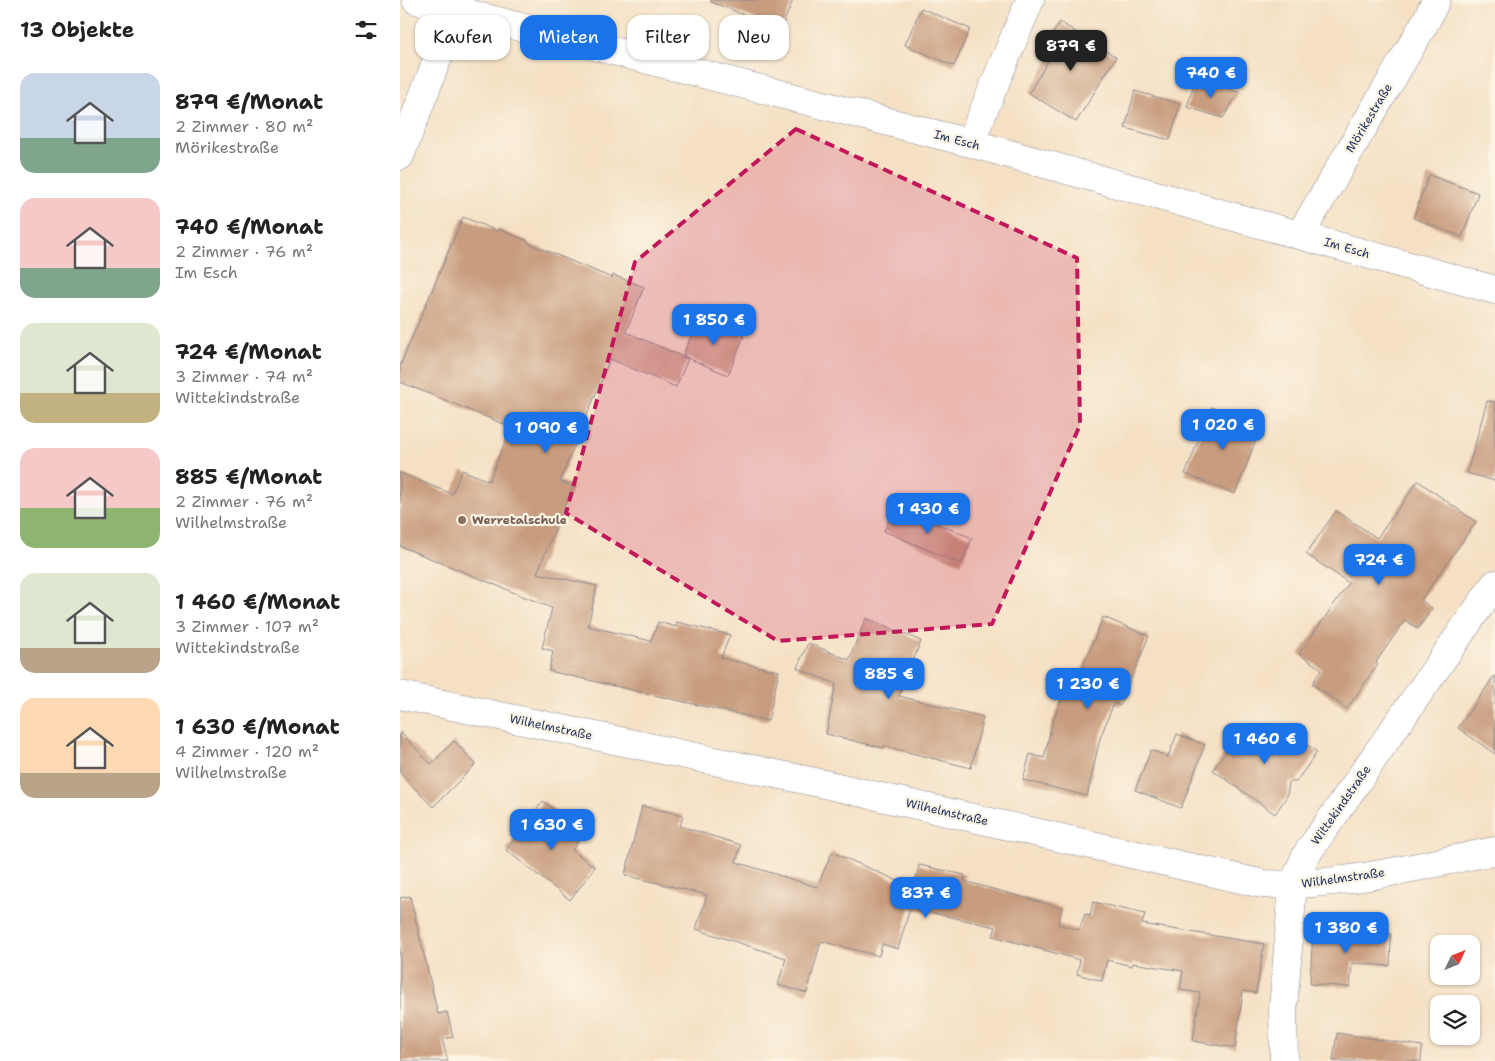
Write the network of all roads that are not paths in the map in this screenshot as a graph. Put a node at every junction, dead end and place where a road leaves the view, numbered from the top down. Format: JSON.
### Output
{"nodes":[{"id":1,"x":416,"y":0,"type":"edge"},
{"id":2,"x":1030,"y":0,"type":"edge"},
{"id":3,"x":1436,"y":0,"type":"edge"},
{"id":4,"x":458,"y":6,"type":"edge"},
{"id":5,"x":970,"y":143,"type":"junction"},
{"id":6,"x":400,"y":156,"type":"edge"},
{"id":7,"x":1300,"y":235,"type":"junction"},
{"id":8,"x":1495,"y":290,"type":"edge"},
{"id":9,"x":1495,"y":584,"type":"edge"},
{"id":10,"x":400,"y":695,"type":"edge"},
{"id":11,"x":1495,"y":851,"type":"edge"},
{"id":12,"x":1293,"y":885,"type":"junction"},
{"id":13,"x":1284,"y":1061,"type":"edge"}],
"edges":[{"from":1,"to":4,"type":"street","name":"Im Esch"},
{"from":2,"to":5,"type":"street"},
{"from":3,"to":7,"type":"street","name":"Mörikestraße"},
{"from":4,"to":5,"type":"street","name":"Im Esch"},
{"from":4,"to":6,"type":"street"},
{"from":5,"to":7,"type":"street","name":"Im Esch"},
{"from":7,"to":8,"type":"street","name":"Im Esch"},
{"from":9,"to":12,"type":"street","name":"Wittekindstraße"},
{"from":10,"to":12,"type":"street","name":"Wilhelmstraße"},
{"from":11,"to":12,"type":"street","name":"Wilhelmstraße"},
{"from":12,"to":13,"type":"street","name":"Wittekindstraße"}]}
